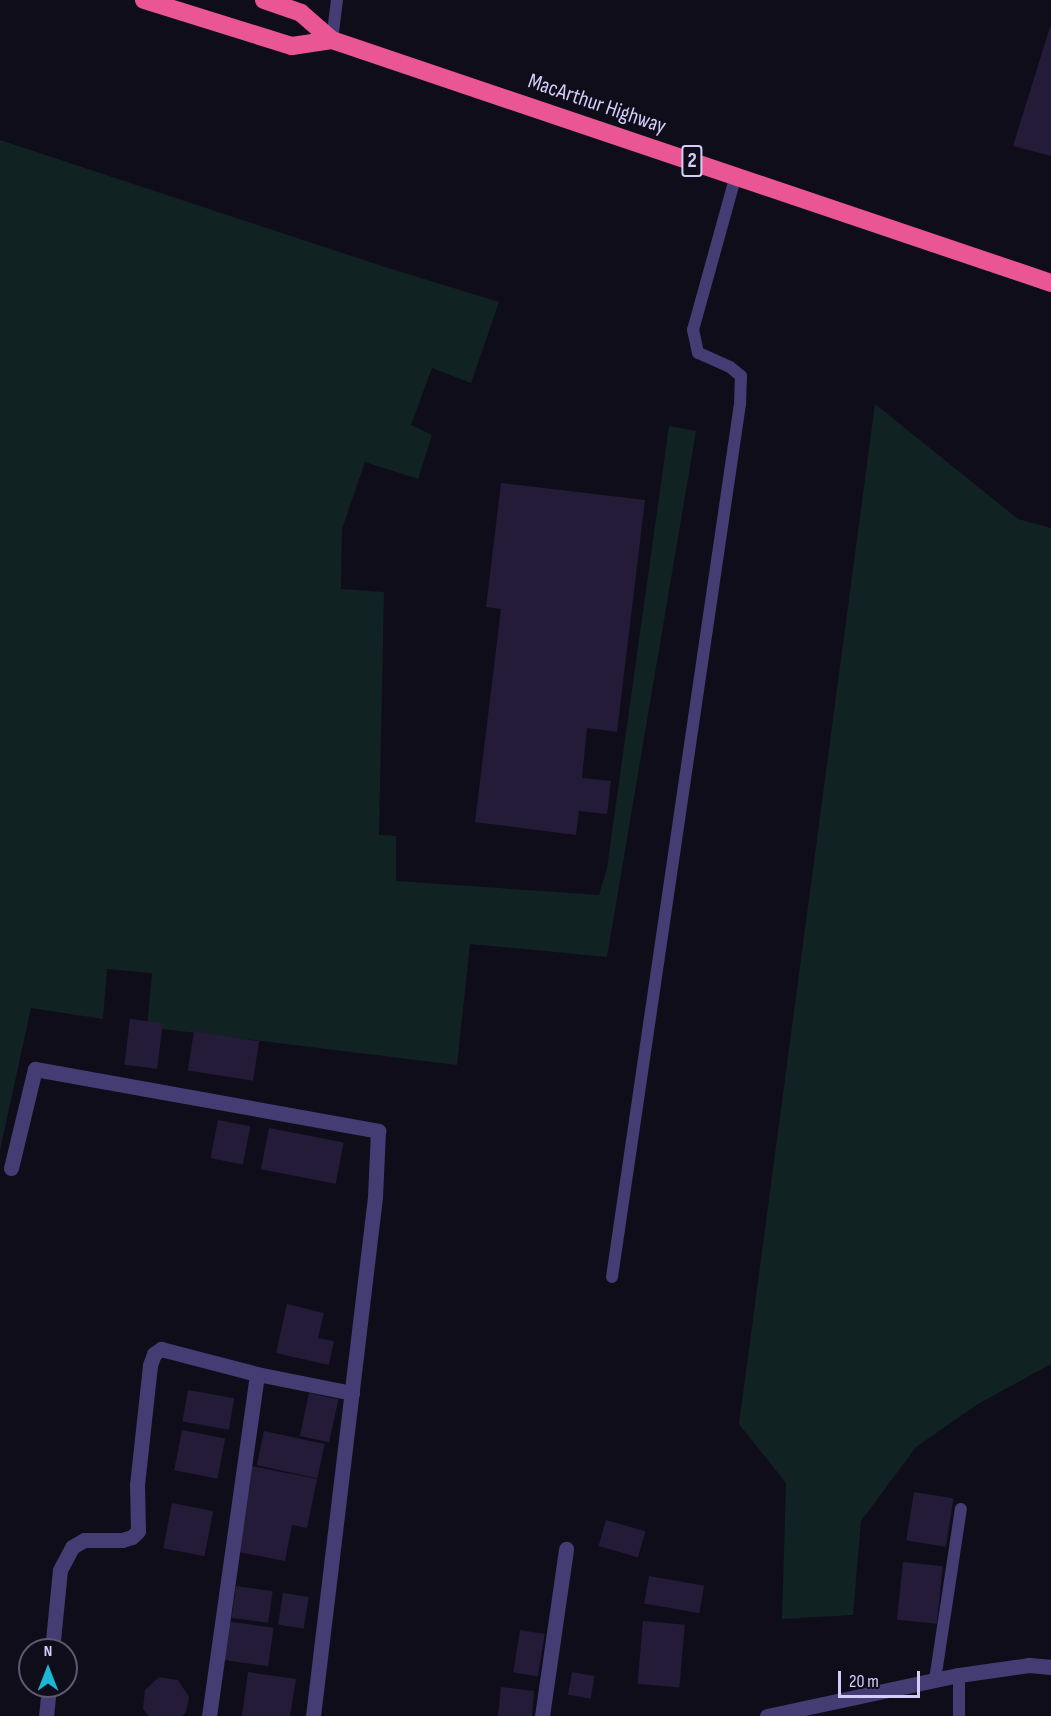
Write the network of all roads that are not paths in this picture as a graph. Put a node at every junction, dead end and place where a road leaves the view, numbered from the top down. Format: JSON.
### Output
{"nodes":[{"id":1,"x":144,"y":0,"type":"edge"},
{"id":2,"x":264,"y":0,"type":"edge"},
{"id":3,"x":337,"y":0,"type":"edge"},
{"id":4,"x":332,"y":40,"type":"junction"},
{"id":5,"x":736,"y":175,"type":"junction"},
{"id":6,"x":1051,"y":284,"type":"edge"},
{"id":7,"x":11,"y":1168,"type":"dead end"},
{"id":8,"x":612,"y":1277,"type":"dead end"},
{"id":9,"x":257,"y":1374,"type":"junction"},
{"id":10,"x":352,"y":1393,"type":"junction"},
{"id":11,"x":961,"y":1509,"type":"dead end"},
{"id":12,"x":566,"y":1549,"type":"dead end"},
{"id":13,"x":53,"y":1638,"type":"edge"},
{"id":14,"x":1051,"y":1667,"type":"edge"},
{"id":15,"x":959,"y":1675,"type":"junction"},
{"id":16,"x":935,"y":1680,"type":"junction"},
{"id":17,"x":48,"y":1698,"type":"edge"},
{"id":18,"x":46,"y":1716,"type":"edge"},
{"id":19,"x":208,"y":1716,"type":"edge"},
{"id":20,"x":313,"y":1716,"type":"edge"},
{"id":21,"x":542,"y":1716,"type":"edge"},
{"id":22,"x":766,"y":1716,"type":"edge"},
{"id":23,"x":959,"y":1716,"type":"edge"}],
"edges":[{"from":1,"to":4,"type":"highway","name":"MacArthur Highway","number":"2"},
{"from":2,"to":4,"type":"highway","name":"MacArthur Highway","number":"2"},
{"from":3,"to":4,"type":"lane"},
{"from":4,"to":5,"type":"highway","name":"MacArthur Highway","number":"2"},
{"from":5,"to":6,"type":"highway","name":"MacArthur Highway","number":"2"},
{"from":5,"to":8,"type":"lane"},
{"from":7,"to":10,"type":"street"},
{"from":9,"to":10,"type":"street"},
{"from":9,"to":13,"type":"street"},
{"from":9,"to":19,"type":"street"},
{"from":10,"to":20,"type":"street"},
{"from":11,"to":16,"type":"lane"},
{"from":12,"to":21,"type":"street"},
{"from":14,"to":15,"type":"street"},
{"from":15,"to":16,"type":"street"},
{"from":15,"to":23,"type":"lane"},
{"from":16,"to":22,"type":"street"},
{"from":17,"to":18,"type":"street"}]}
